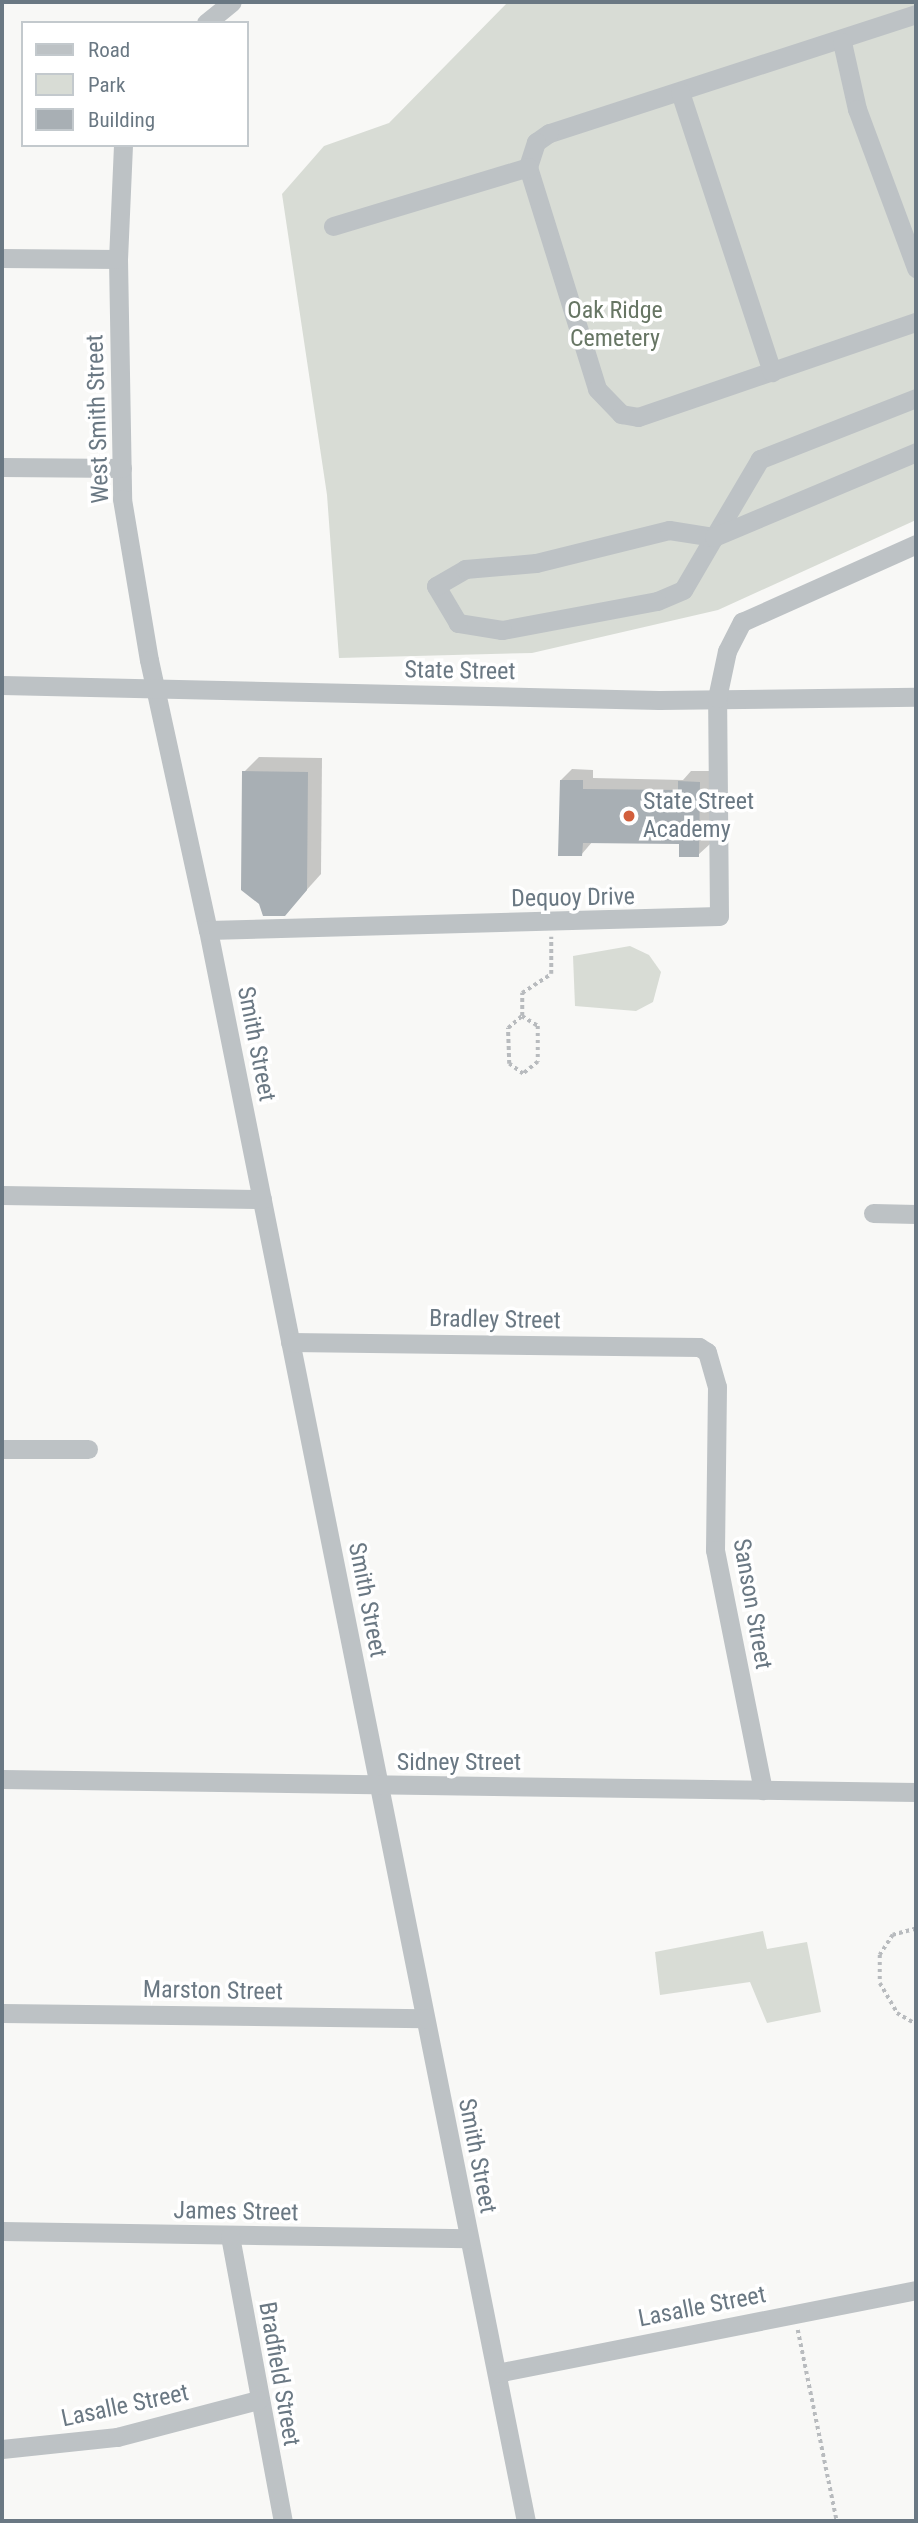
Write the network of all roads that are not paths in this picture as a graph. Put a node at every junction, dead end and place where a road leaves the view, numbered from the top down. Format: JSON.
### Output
{"nodes":[{"id":1,"x":232,"y":2,"type":"edge"},
{"id":2,"x":916,"y":14,"type":"edge"},
{"id":3,"x":208,"y":21,"type":"edge"},
{"id":4,"x":842,"y":42,"type":"junction"},
{"id":5,"x":680,"y":92,"type":"junction"},
{"id":6,"x":123,"y":147,"type":"edge"},
{"id":7,"x":528,"y":167,"type":"junction"},
{"id":8,"x":333,"y":226,"type":"dead end"},
{"id":9,"x":910,"y":230,"type":"edge"},
{"id":10,"x":2,"y":258,"type":"edge"},
{"id":11,"x":118,"y":259,"type":"junction"},
{"id":12,"x":916,"y":268,"type":"edge"},
{"id":13,"x":916,"y":322,"type":"edge"},
{"id":14,"x":772,"y":372,"type":"junction"},
{"id":15,"x":916,"y":398,"type":"edge"},
{"id":16,"x":916,"y":452,"type":"edge"},
{"id":17,"x":2,"y":467,"type":"edge"},
{"id":18,"x":122,"y":468,"type":"junction"},
{"id":19,"x":714,"y":537,"type":"junction"},
{"id":20,"x":916,"y":544,"type":"edge"},
{"id":21,"x":2,"y":685,"type":"edge"},
{"id":22,"x":157,"y":688,"type":"junction"},
{"id":23,"x":916,"y":697,"type":"edge"},
{"id":24,"x":717,"y":698,"type":"junction"},
{"id":25,"x":208,"y":930,"type":"junction"},
{"id":26,"x":2,"y":1195,"type":"edge"},
{"id":27,"x":262,"y":1199,"type":"junction"},
{"id":28,"x":873,"y":1213,"type":"dead end"},
{"id":29,"x":916,"y":1214,"type":"edge"},
{"id":30,"x":290,"y":1342,"type":"junction"},
{"id":31,"x":699,"y":1347,"type":"joint"},
{"id":32,"x":2,"y":1449,"type":"edge"},
{"id":33,"x":88,"y":1449,"type":"dead end"},
{"id":34,"x":2,"y":1779,"type":"edge"},
{"id":35,"x":379,"y":1787,"type":"junction"},
{"id":36,"x":764,"y":1790,"type":"junction"},
{"id":37,"x":916,"y":1792,"type":"edge"},
{"id":38,"x":2,"y":2013,"type":"edge"},
{"id":39,"x":424,"y":2018,"type":"junction"},
{"id":40,"x":2,"y":2231,"type":"edge"},
{"id":41,"x":230,"y":2236,"type":"junction"},
{"id":42,"x":468,"y":2238,"type":"junction"},
{"id":43,"x":916,"y":2290,"type":"edge"},
{"id":44,"x":497,"y":2373,"type":"junction"},
{"id":45,"x":258,"y":2400,"type":"junction"},
{"id":46,"x":2,"y":2449,"type":"edge"},
{"id":47,"x":283,"y":2521,"type":"edge"},
{"id":48,"x":526,"y":2521,"type":"edge"}],
"edges":[{"from":1,"to":3,"type":"street"},
{"from":2,"to":4,"type":"street"},
{"from":4,"to":5,"type":"street"},
{"from":4,"to":9,"type":"street"},
{"from":5,"to":7,"type":"street"},
{"from":5,"to":14,"type":"street"},
{"from":6,"to":11,"type":"street","name":"West Smith Street"},
{"from":7,"to":8,"type":"street"},
{"from":7,"to":14,"type":"street"},
{"from":9,"to":12,"type":"street"},
{"from":10,"to":11,"type":"street"},
{"from":11,"to":18,"type":"street","name":"West Smith Street"},
{"from":13,"to":14,"type":"street"},
{"from":15,"to":19,"type":"street"},
{"from":16,"to":19,"type":"street"},
{"from":17,"to":18,"type":"street"},
{"from":18,"to":22,"type":"street","name":"West Smith Street"},
{"from":19,"to":19,"type":"street"},
{"from":20,"to":24,"type":"street"},
{"from":21,"to":22,"type":"street","name":"State Street"},
{"from":22,"to":24,"type":"street","name":"State Street"},
{"from":22,"to":25,"type":"street","name":"Smith Street"},
{"from":23,"to":24,"type":"street","name":"State Street"},
{"from":24,"to":25,"type":"street","name":"Dequoy Drive"},
{"from":25,"to":27,"type":"street","name":"Smith Street"},
{"from":26,"to":27,"type":"street"},
{"from":27,"to":30,"type":"street","name":"Smith Street"},
{"from":28,"to":29,"type":"street"},
{"from":30,"to":31,"type":"street","name":"Bradley Street"},
{"from":30,"to":35,"type":"street","name":"Smith Street"},
{"from":31,"to":36,"type":"street","name":"Sanson Street"},
{"from":32,"to":33,"type":"street"},
{"from":34,"to":35,"type":"street","name":"Sidney Street"},
{"from":35,"to":36,"type":"street","name":"Sidney Street"},
{"from":35,"to":39,"type":"street","name":"Smith Street"},
{"from":36,"to":37,"type":"street","name":"Sidney Street"},
{"from":38,"to":39,"type":"street","name":"Marston Street"},
{"from":39,"to":42,"type":"street","name":"Smith Street"},
{"from":40,"to":41,"type":"street","name":"James Street"},
{"from":41,"to":42,"type":"street","name":"James Street"},
{"from":41,"to":45,"type":"street","name":"Bradfield Street"},
{"from":42,"to":44,"type":"street","name":"Smith Street"},
{"from":43,"to":44,"type":"street","name":"Lasalle Street"},
{"from":44,"to":48,"type":"street","name":"Smith Street"},
{"from":45,"to":46,"type":"street","name":"Lasalle Street"},
{"from":45,"to":47,"type":"street","name":"Bradfield Street"}]}
